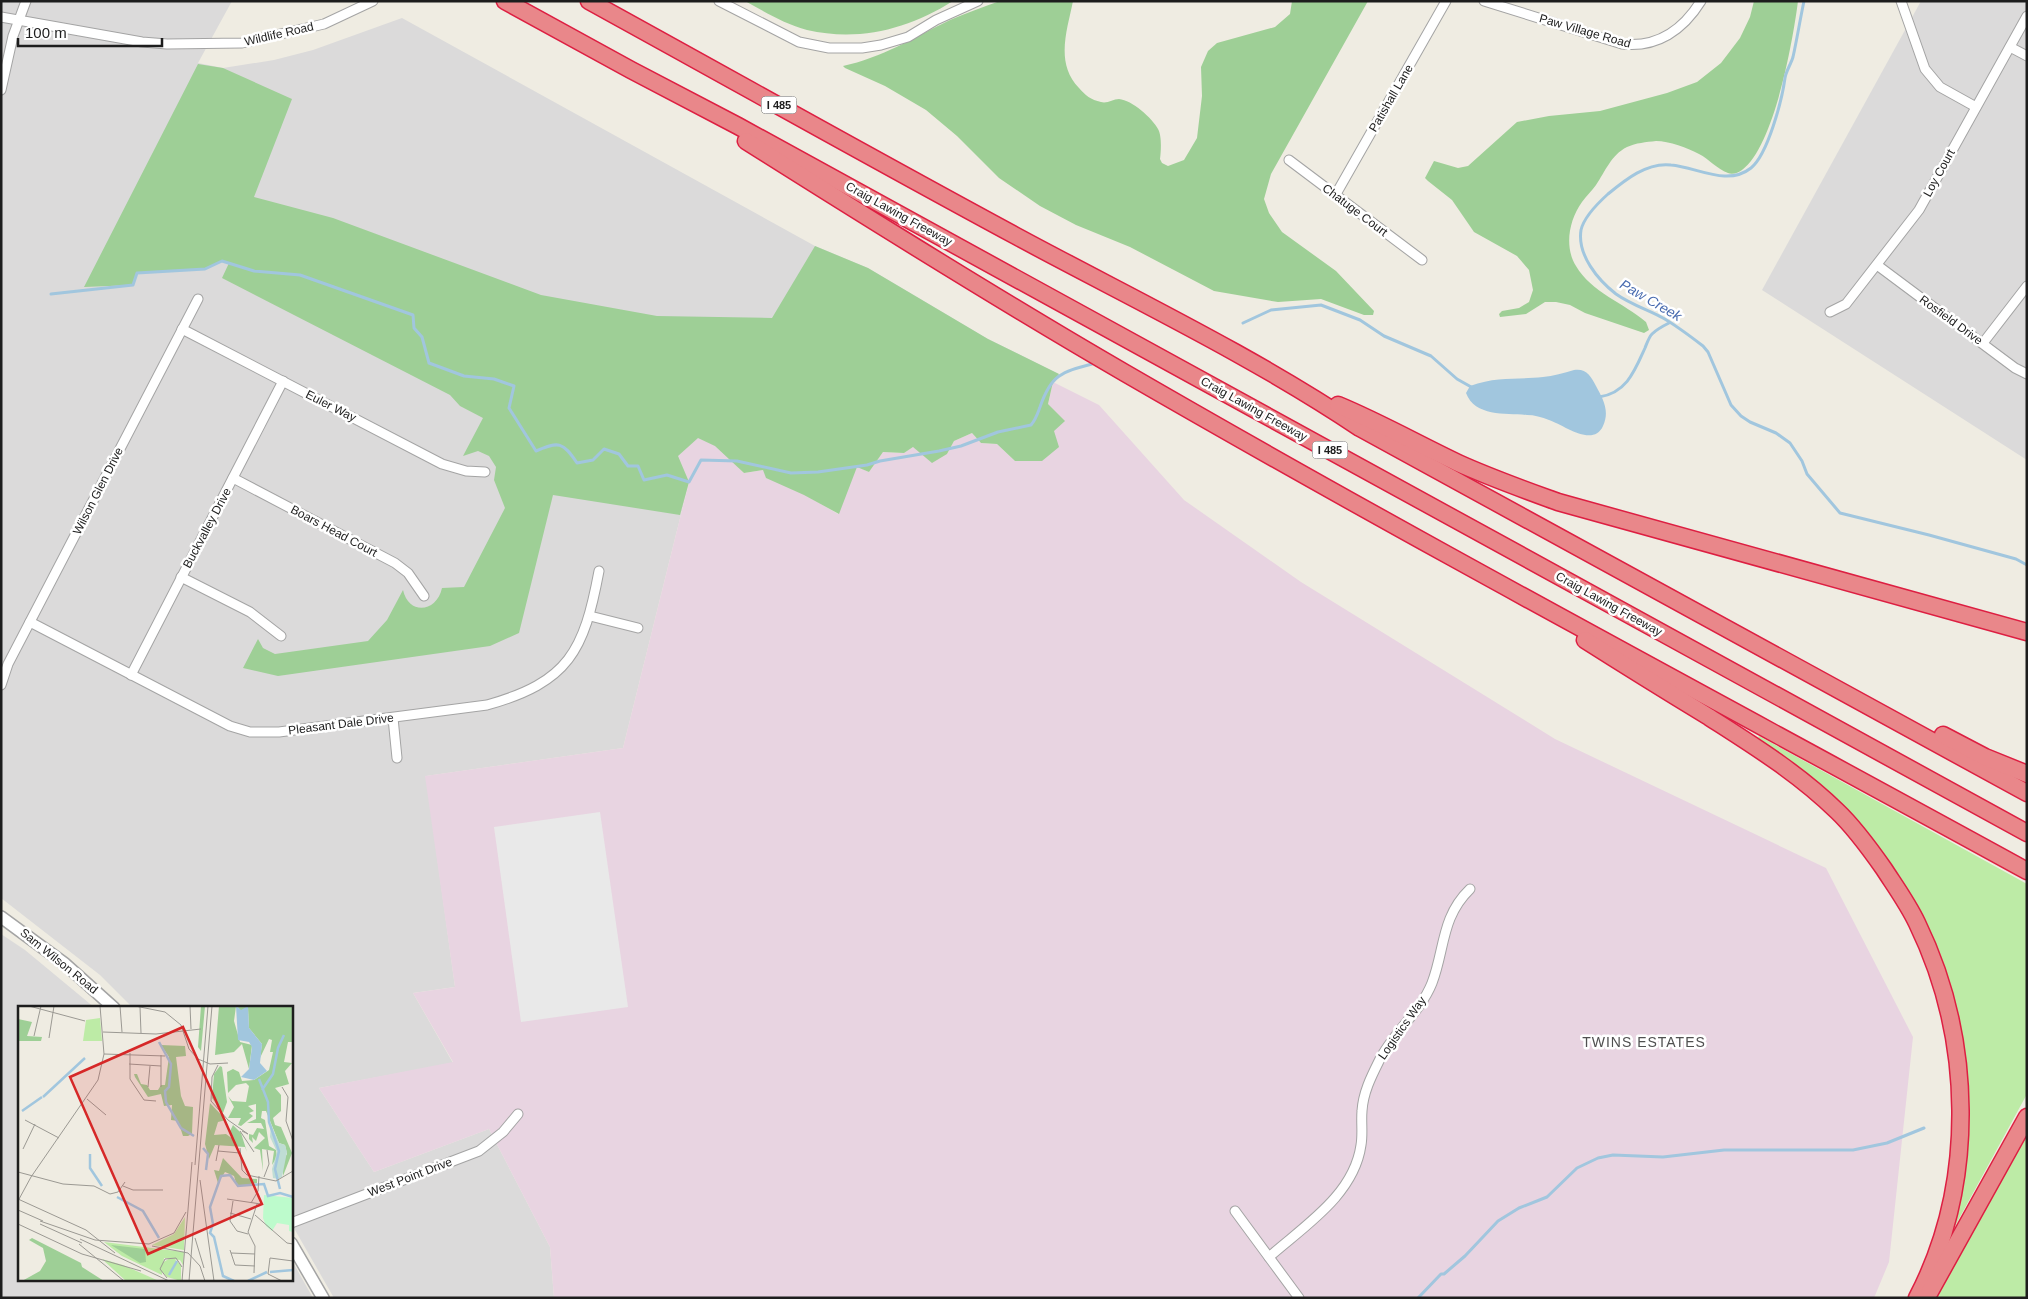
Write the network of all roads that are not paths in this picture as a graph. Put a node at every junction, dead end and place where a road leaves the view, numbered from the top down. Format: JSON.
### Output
{"nodes":[{"id":1,"x":26,"y":1,"type":"edge"},
{"id":2,"x":373,"y":1,"type":"edge"},
{"id":3,"x":505,"y":1,"type":"edge"},
{"id":4,"x":589,"y":1,"type":"edge"},
{"id":5,"x":719,"y":1,"type":"edge"},
{"id":6,"x":978,"y":1,"type":"edge"},
{"id":7,"x":1446,"y":1,"type":"edge"},
{"id":8,"x":1484,"y":1,"type":"edge"},
{"id":9,"x":1701,"y":1,"type":"edge"},
{"id":10,"x":1901,"y":1,"type":"edge"},
{"id":11,"x":2027,"y":16,"type":"edge"},
{"id":12,"x":1,"y":17,"type":"edge"},
{"id":13,"x":19,"y":19,"type":"junction"},
{"id":14,"x":2010,"y":47,"type":"junction"},
{"id":15,"x":2027,"y":56,"type":"edge"},
{"id":16,"x":631,"y":70,"type":"junction"},
{"id":17,"x":1,"y":90,"type":"edge"},
{"id":18,"x":1976,"y":106,"type":"junction"},
{"id":19,"x":1289,"y":160,"type":"dead end"},
{"id":20,"x":1336,"y":194,"type":"junction"},
{"id":21,"x":1422,"y":260,"type":"dead end"},
{"id":22,"x":1877,"y":265,"type":"junction"},
{"id":23,"x":2027,"y":286,"type":"edge"},
{"id":24,"x":198,"y":299,"type":"dead end"},
{"id":25,"x":1830,"y":312,"type":"dead end"},
{"id":26,"x":182,"y":329,"type":"junction"},
{"id":27,"x":1983,"y":344,"type":"junction"},
{"id":28,"x":2027,"y":374,"type":"edge"},
{"id":29,"x":282,"y":382,"type":"junction"},
{"id":30,"x":1308,"y":393,"type":"junction"},
{"id":31,"x":484,"y":472,"type":"dead end"},
{"id":32,"x":233,"y":478,"type":"junction"},
{"id":33,"x":599,"y":571,"type":"dead end"},
{"id":34,"x":181,"y":577,"type":"junction"},
{"id":35,"x":1503,"y":584,"type":"junction"},
{"id":36,"x":424,"y":596,"type":"dead end"},
{"id":37,"x":590,"y":616,"type":"junction"},
{"id":38,"x":30,"y":622,"type":"junction"},
{"id":39,"x":638,"y":628,"type":"dead end"},
{"id":40,"x":2027,"y":632,"type":"edge"},
{"id":41,"x":281,"y":636,"type":"dead end"},
{"id":42,"x":1768,"y":651,"type":"junction"},
{"id":43,"x":131,"y":675,"type":"junction"},
{"id":44,"x":1,"y":685,"type":"edge"},
{"id":45,"x":393,"y":718,"type":"junction"},
{"id":46,"x":397,"y":758,"type":"dead end"},
{"id":47,"x":2027,"y":774,"type":"edge"},
{"id":48,"x":2027,"y":794,"type":"edge"},
{"id":49,"x":2027,"y":833,"type":"edge"},
{"id":50,"x":2027,"y":871,"type":"edge"},
{"id":51,"x":1470,"y":889,"type":"dead end"},
{"id":52,"x":1,"y":917,"type":"edge"},
{"id":53,"x":112,"y":1006,"type":"edge"},
{"id":54,"x":518,"y":1114,"type":"dead end"},
{"id":55,"x":2027,"y":1117,"type":"edge"},
{"id":56,"x":1235,"y":1211,"type":"dead end"},
{"id":57,"x":292,"y":1223,"type":"edge"},
{"id":58,"x":292,"y":1245,"type":"edge"},
{"id":59,"x":1269,"y":1257,"type":"junction"},
{"id":60,"x":323,"y":1298,"type":"edge"},
{"id":61,"x":1299,"y":1298,"type":"edge"},
{"id":62,"x":1917,"y":1298,"type":"edge"},
{"id":63,"x":1927,"y":1298,"type":"edge"}],
"edges":[{"from":1,"to":13,"type":"street"},
{"from":2,"to":13,"type":"street","name":"Wildlife Road"},
{"from":3,"to":16,"type":"highway","name":"Craig Lawing Freeway","number":"I 485"},
{"from":4,"to":30,"type":"highway","number":"I 485"},
{"from":5,"to":6,"type":"street"},
{"from":7,"to":20,"type":"street","name":"Patishall Lane"},
{"from":8,"to":9,"type":"street","name":"Paw Village Road"},
{"from":10,"to":18,"type":"street"},
{"from":11,"to":14,"type":"street","name":"Loy Court"},
{"from":12,"to":13,"type":"street","name":"Wildlife Road"},
{"from":13,"to":17,"type":"street"},
{"from":14,"to":15,"type":"street"},
{"from":14,"to":18,"type":"street","name":"Loy Court"},
{"from":16,"to":35,"type":"highway"},
{"from":16,"to":49,"type":"highway","name":"Craig Lawing Freeway","number":"I 485"},
{"from":18,"to":22,"type":"street","name":"Loy Court"},
{"from":19,"to":20,"type":"street","name":"Chatuge Court"},
{"from":20,"to":21,"type":"street","name":"Chatuge Court"},
{"from":22,"to":25,"type":"street","name":"Loy Court"},
{"from":22,"to":27,"type":"street","name":"Rosfield Drive"},
{"from":23,"to":27,"type":"street"},
{"from":24,"to":26,"type":"street","name":"Wilson Glen Drive"},
{"from":26,"to":29,"type":"street","name":"Euler Way"},
{"from":26,"to":38,"type":"street","name":"Wilson Glen Drive"},
{"from":27,"to":28,"type":"street","name":"Rosfield Drive"},
{"from":29,"to":31,"type":"street","name":"Euler Way"},
{"from":29,"to":32,"type":"street","name":"Buckvalley Drive"},
{"from":30,"to":40,"type":"highway"},
{"from":30,"to":42,"type":"highway","number":"I 485"},
{"from":32,"to":34,"type":"street","name":"Buckvalley Drive"},
{"from":32,"to":36,"type":"street","name":"Boars Head Court"},
{"from":33,"to":37,"type":"street","name":"Pleasant Dale Drive"},
{"from":34,"to":41,"type":"street"},
{"from":34,"to":43,"type":"street","name":"Buckvalley Drive"},
{"from":35,"to":50,"type":"highway"},
{"from":35,"to":62,"type":"highway"},
{"from":37,"to":39,"type":"street"},
{"from":37,"to":45,"type":"street","name":"Pleasant Dale Drive"},
{"from":38,"to":43,"type":"street","name":"Pleasant Dale Drive"},
{"from":38,"to":44,"type":"street","name":"Wilson Glen Drive"},
{"from":42,"to":47,"type":"highway"},
{"from":42,"to":48,"type":"highway","number":"I 485"},
{"from":43,"to":45,"type":"street","name":"Pleasant Dale Drive"},
{"from":45,"to":46,"type":"street"},
{"from":51,"to":59,"type":"street","name":"Logistics Way"},
{"from":52,"to":53,"type":"street","name":"Sam Wilson Road"},
{"from":54,"to":57,"type":"street","name":"West Point Drive"},
{"from":55,"to":63,"type":"highway"},
{"from":56,"to":59,"type":"street"},
{"from":58,"to":60,"type":"street"},
{"from":59,"to":61,"type":"street"}]}
